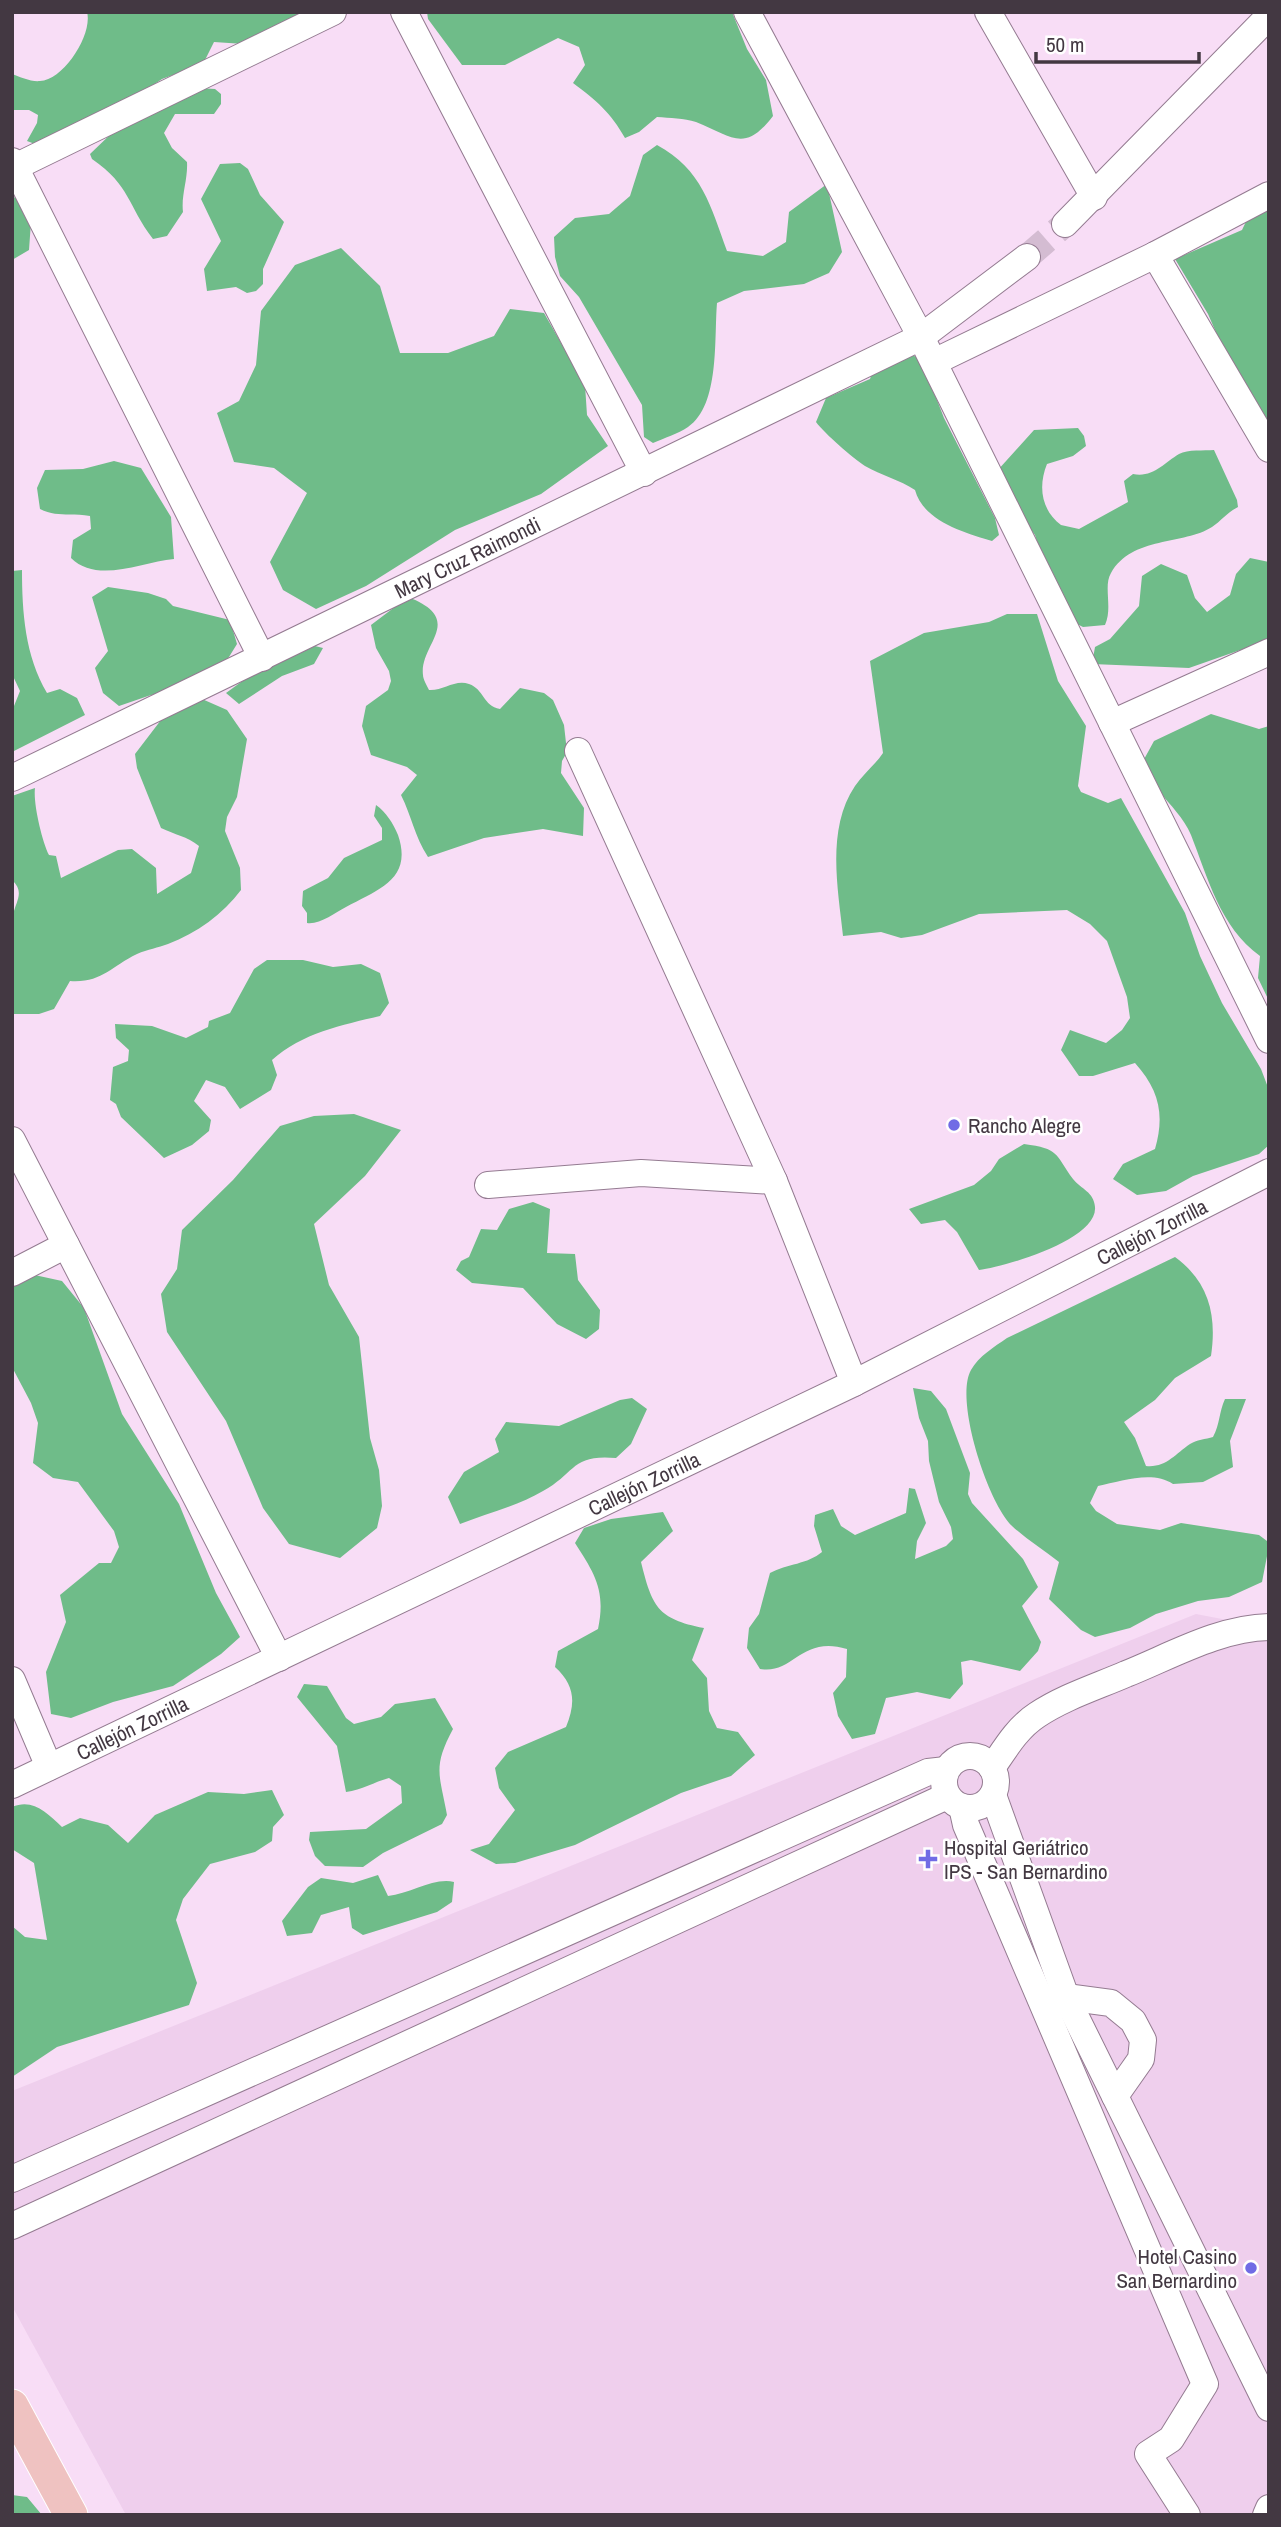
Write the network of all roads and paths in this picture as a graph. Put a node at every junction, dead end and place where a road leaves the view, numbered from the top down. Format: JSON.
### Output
{"nodes":[{"id":1,"x":333,"y":12,"type":"edge"},
{"id":2,"x":404,"y":12,"type":"edge"},
{"id":3,"x":747,"y":12,"type":"edge"},
{"id":4,"x":988,"y":12,"type":"edge"},
{"id":5,"x":1269,"y":16,"type":"edge"},
{"id":6,"x":14,"y":164,"type":"edge"},
{"id":7,"x":1269,"y":195,"type":"edge"},
{"id":8,"x":1094,"y":197,"type":"junction"},
{"id":9,"x":1065,"y":224,"type":"tunnel mouth"},
{"id":10,"x":1155,"y":255,"type":"junction"},
{"id":11,"x":1027,"y":257,"type":"tunnel mouth"},
{"id":12,"x":921,"y":337,"type":"junction"},
{"id":13,"x":934,"y":362,"type":"junction"},
{"id":14,"x":1269,"y":449,"type":"edge"},
{"id":15,"x":644,"y":473,"type":"junction"},
{"id":16,"x":1269,"y":652,"type":"edge"},
{"id":17,"x":262,"y":658,"type":"junction"},
{"id":18,"x":1112,"y":723,"type":"junction"},
{"id":19,"x":578,"y":751,"type":"dead end"},
{"id":20,"x":12,"y":778,"type":"edge"},
{"id":21,"x":1269,"y":1040,"type":"edge"},
{"id":22,"x":12,"y":1140,"type":"edge"},
{"id":23,"x":1269,"y":1172,"type":"edge"},
{"id":24,"x":774,"y":1181,"type":"junction"},
{"id":25,"x":488,"y":1185,"type":"dead end"},
{"id":26,"x":66,"y":1245,"type":"junction"},
{"id":27,"x":12,"y":1273,"type":"edge"},
{"id":28,"x":854,"y":1383,"type":"junction"},
{"id":29,"x":1269,"y":1627,"type":"edge"},
{"id":30,"x":279,"y":1658,"type":"junction"},
{"id":31,"x":12,"y":1680,"type":"edge"},
{"id":32,"x":49,"y":1767,"type":"junction"},
{"id":33,"x":992,"y":1768,"type":"junction"},
{"id":34,"x":946,"y":1770,"type":"junction"},
{"id":35,"x":12,"y":1784,"type":"edge"},
{"id":36,"x":993,"y":1795,"type":"junction"},
{"id":37,"x":954,"y":1802,"type":"junction"},
{"id":38,"x":1066,"y":1997,"type":"junction"},
{"id":39,"x":1115,"y":2096,"type":"junction"},
{"id":40,"x":12,"y":2179,"type":"edge"},
{"id":41,"x":12,"y":2226,"type":"edge"},
{"id":42,"x":12,"y":2406,"type":"edge"},
{"id":43,"x":1269,"y":2408,"type":"edge"},
{"id":44,"x":1269,"y":2508,"type":"edge"},
{"id":45,"x":71,"y":2515,"type":"edge"},
{"id":46,"x":1187,"y":2515,"type":"edge"},
{"id":47,"x":1266,"y":2515,"type":"edge"}],
"edges":[{"from":1,"to":6,"type":"street"},
{"from":2,"to":15,"type":"street"},
{"from":3,"to":12,"type":"street"},
{"from":4,"to":8,"type":"street"},
{"from":5,"to":8,"type":"street"},
{"from":6,"to":17,"type":"street"},
{"from":7,"to":10,"type":"street"},
{"from":8,"to":9,"type":"street"},
{"from":10,"to":13,"type":"street"},
{"from":10,"to":14,"type":"street"},
{"from":11,"to":12,"type":"street","name":"Mary Cruz Raimondi"},
{"from":12,"to":13,"type":"street"},
{"from":12,"to":15,"type":"street","name":"Mary Cruz Raimondi"},
{"from":13,"to":18,"type":"street"},
{"from":15,"to":17,"type":"street","name":"Mary Cruz Raimondi"},
{"from":16,"to":18,"type":"street"},
{"from":17,"to":20,"type":"street","name":"Mary Cruz Raimondi"},
{"from":18,"to":21,"type":"street"},
{"from":19,"to":24,"type":"street"},
{"from":22,"to":26,"type":"street"},
{"from":23,"to":28,"type":"street","name":"Callejón Zorrilla"},
{"from":24,"to":25,"type":"street"},
{"from":24,"to":28,"type":"street"},
{"from":26,"to":27,"type":"street"},
{"from":26,"to":30,"type":"street"},
{"from":28,"to":30,"type":"street","name":"Callejón Zorrilla"},
{"from":29,"to":33,"type":"street"},
{"from":30,"to":32,"type":"street","name":"Callejón Zorrilla"},
{"from":31,"to":32,"type":"street"},
{"from":32,"to":35,"type":"street","name":"Callejón Zorrilla"},
{"from":33,"to":34,"type":"street"},
{"from":33,"to":36,"type":"street"},
{"from":34,"to":37,"type":"street"},
{"from":34,"to":40,"type":"street"},
{"from":36,"to":37,"type":"street"},
{"from":36,"to":38,"type":"street"},
{"from":37,"to":41,"type":"street"},
{"from":37,"to":46,"type":"street"},
{"from":38,"to":39,"type":"street"},
{"from":38,"to":39,"type":"street"},
{"from":39,"to":43,"type":"street"},
{"from":42,"to":45,"type":"main road"},
{"from":44,"to":47,"type":"street"}]}
